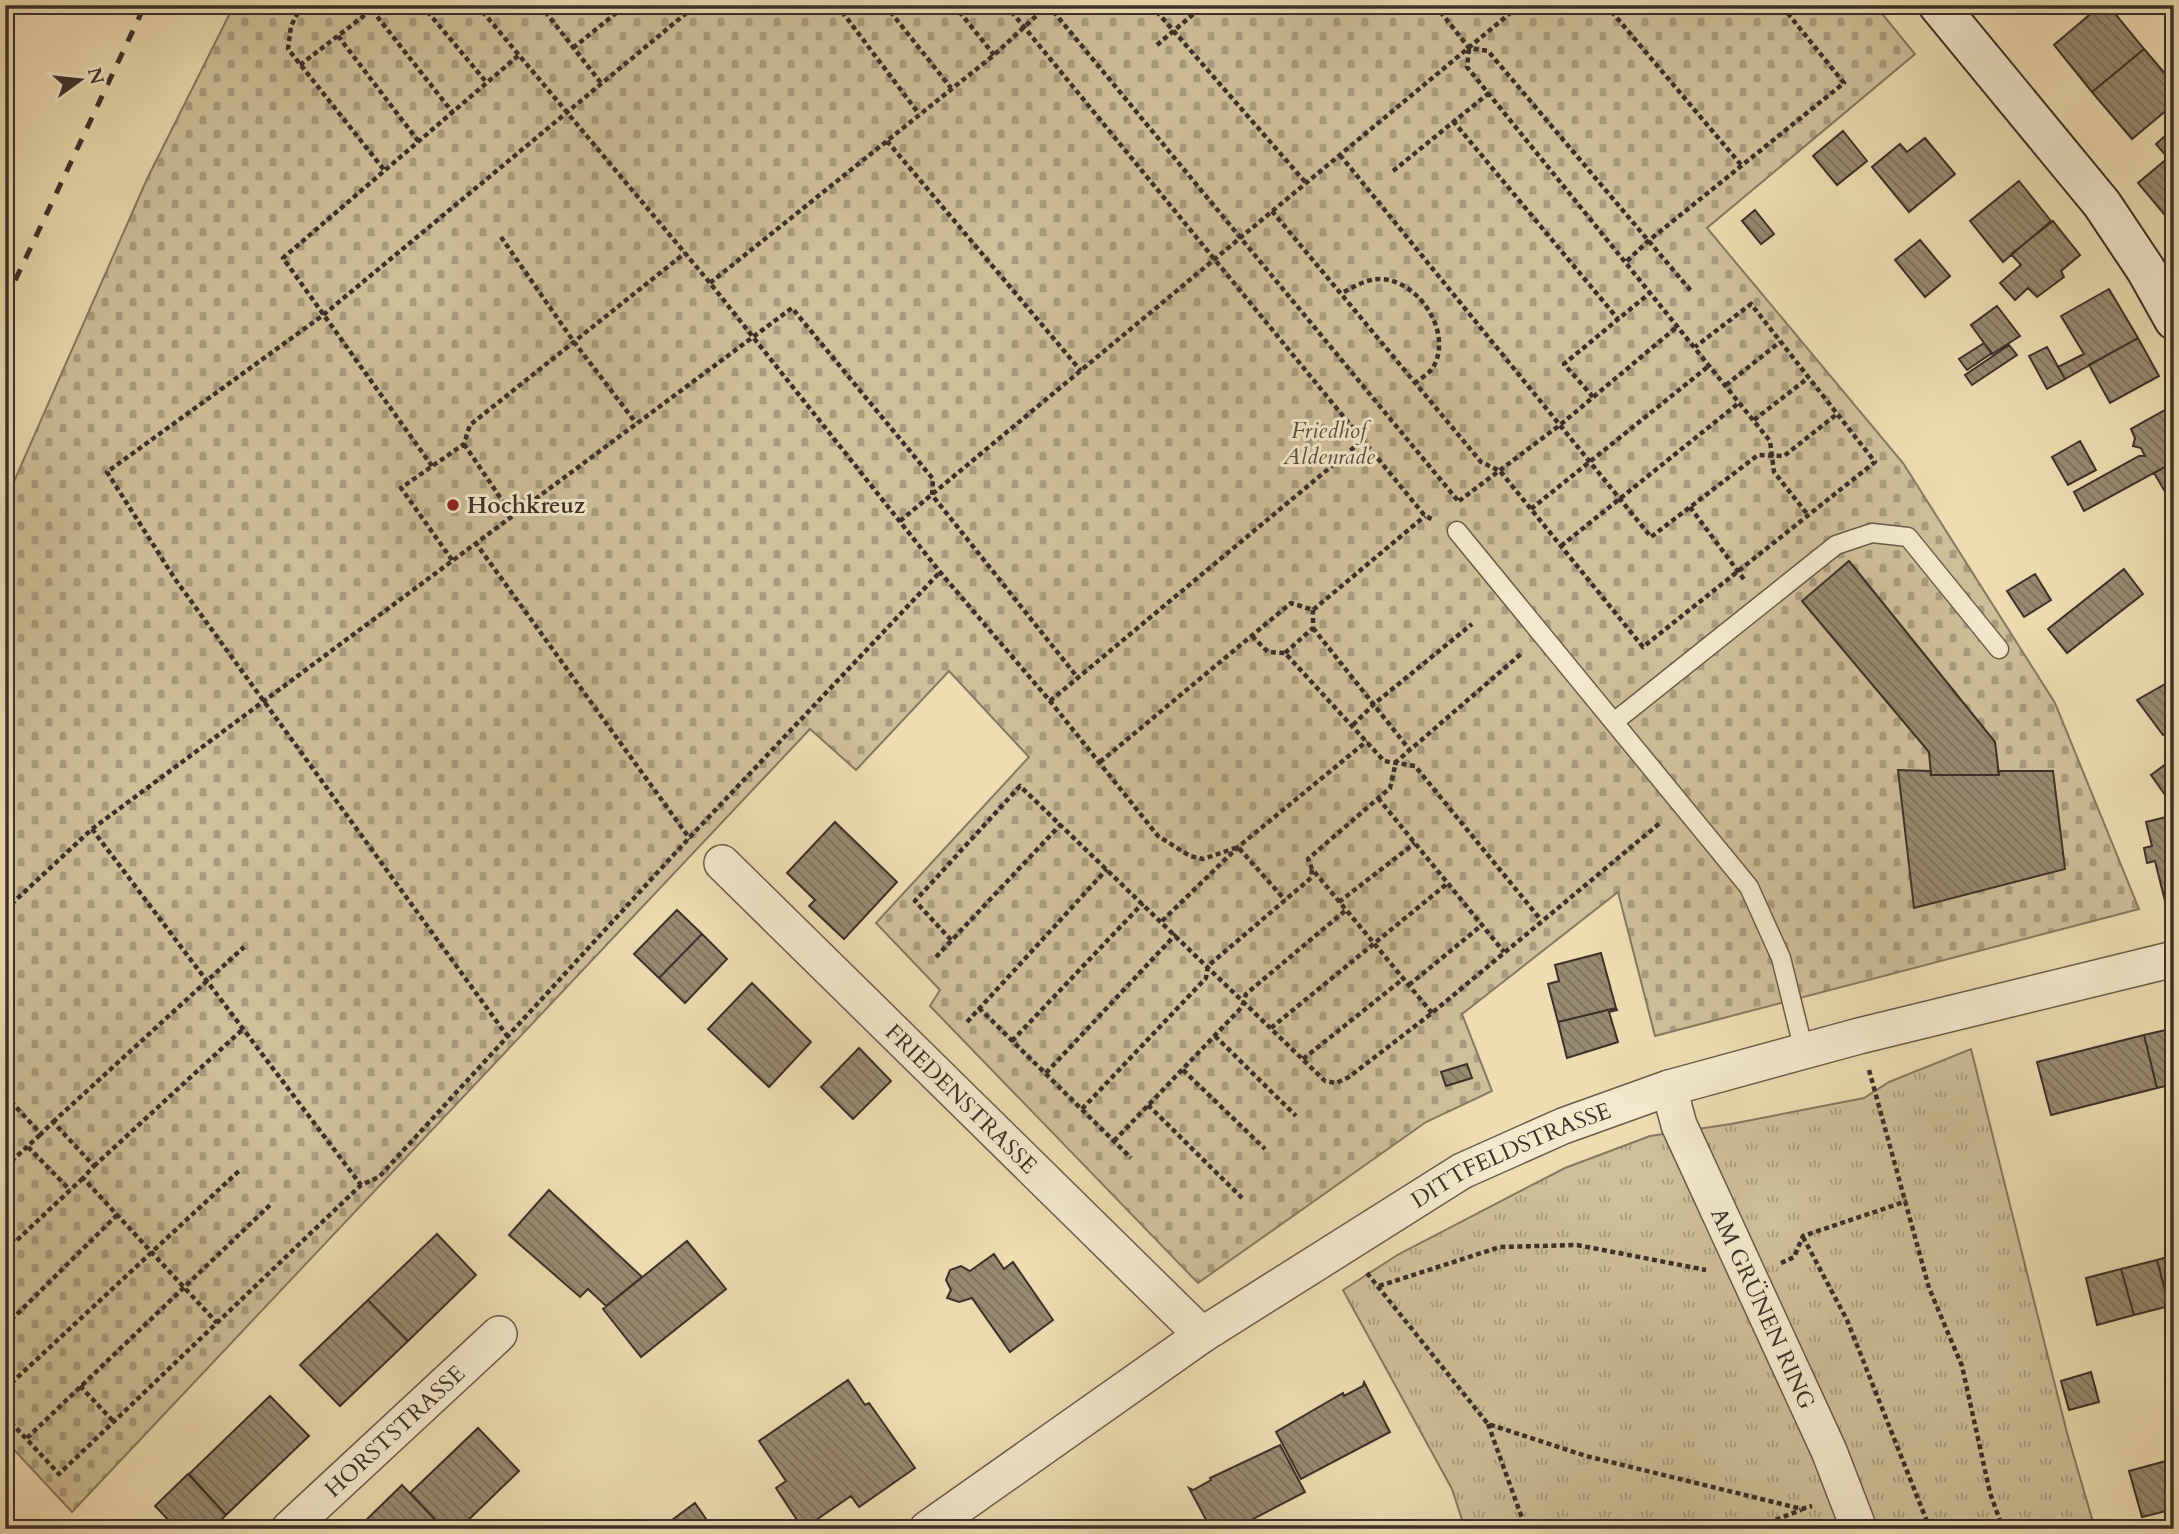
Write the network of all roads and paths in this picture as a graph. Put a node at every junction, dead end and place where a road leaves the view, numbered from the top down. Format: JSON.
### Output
{"nodes":[{"id":1,"x":302,"y":5,"type":"edge"},
{"id":2,"x":378,"y":5,"type":"edge"},
{"id":3,"x":422,"y":5,"type":"edge"},
{"id":4,"x":477,"y":5,"type":"edge"},
{"id":5,"x":626,"y":5,"type":"edge"},
{"id":6,"x":696,"y":5,"type":"edge"},
{"id":7,"x":838,"y":5,"type":"edge"},
{"id":8,"x":886,"y":5,"type":"edge"},
{"id":9,"x":954,"y":5,"type":"edge"},
{"id":10,"x":1006,"y":5,"type":"edge"},
{"id":11,"x":1048,"y":5,"type":"edge"},
{"id":12,"x":1151,"y":5,"type":"edge"},
{"id":13,"x":1204,"y":5,"type":"edge"},
{"id":14,"x":1520,"y":5,"type":"edge"},
{"id":15,"x":1606,"y":5,"type":"edge"},
{"id":16,"x":1781,"y":5,"type":"edge"},
{"id":17,"x":1938,"y":5,"type":"edge"},
{"id":18,"x":541,"y":6,"type":"edge"},
{"id":19,"x":1437,"y":6,"type":"edge"},
{"id":20,"x":372,"y":10,"type":"junction"},
{"id":21,"x":1023,"y":28,"type":"junction"},
{"id":22,"x":1172,"y":30,"type":"junction"},
{"id":23,"x":338,"y":36,"type":"junction"},
{"id":24,"x":1157,"y":45,"type":"dead end"},
{"id":25,"x":573,"y":48,"type":"junction"},
{"id":26,"x":1469,"y":48,"type":"junction"},
{"id":27,"x":519,"y":55,"type":"junction"},
{"id":28,"x":994,"y":55,"type":"junction"},
{"id":29,"x":300,"y":65,"type":"junction"},
{"id":30,"x":487,"y":83,"type":"junction"},
{"id":31,"x":601,"y":83,"type":"junction"},
{"id":32,"x":951,"y":88,"type":"junction"},
{"id":33,"x":1489,"y":93,"type":"junction"},
{"id":34,"x":567,"y":112,"type":"junction"},
{"id":35,"x":453,"y":113,"type":"junction"},
{"id":36,"x":919,"y":114,"type":"junction"},
{"id":37,"x":1453,"y":121,"type":"junction"},
{"id":38,"x":887,"y":141,"type":"junction"},
{"id":39,"x":419,"y":142,"type":"junction"},
{"id":40,"x":1340,"y":155,"type":"junction"},
{"id":41,"x":1742,"y":166,"type":"junction"},
{"id":42,"x":384,"y":171,"type":"junction"},
{"id":43,"x":1394,"y":171,"type":"dead end"},
{"id":44,"x":1306,"y":183,"type":"junction"},
{"id":45,"x":1272,"y":211,"type":"junction"},
{"id":46,"x":501,"y":237,"type":"dead end"},
{"id":47,"x":1240,"y":237,"type":"junction"},
{"id":48,"x":1647,"y":242,"type":"junction"},
{"id":49,"x":685,"y":253,"type":"junction"},
{"id":50,"x":1212,"y":259,"type":"junction"},
{"id":51,"x":1627,"y":262,"type":"junction"},
{"id":52,"x":710,"y":283,"type":"junction"},
{"id":53,"x":1691,"y":291,"type":"dead end"},
{"id":54,"x":1345,"y":292,"type":"dead end"},
{"id":55,"x":1651,"y":292,"type":"junction"},
{"id":56,"x":322,"y":316,"type":"junction"},
{"id":57,"x":1618,"y":319,"type":"junction"},
{"id":58,"x":2174,"y":320,"type":"edge"},
{"id":59,"x":1678,"y":326,"type":"junction"},
{"id":60,"x":753,"y":336,"type":"junction"},
{"id":61,"x":574,"y":342,"type":"junction"},
{"id":62,"x":1780,"y":342,"type":"junction"},
{"id":63,"x":1695,"y":347,"type":"junction"},
{"id":64,"x":1710,"y":365,"type":"junction"},
{"id":65,"x":1081,"y":371,"type":"junction"},
{"id":66,"x":1809,"y":377,"type":"junction"},
{"id":67,"x":1415,"y":383,"type":"junction"},
{"id":68,"x":1726,"y":385,"type":"junction"},
{"id":69,"x":1593,"y":397,"type":"junction"},
{"id":70,"x":1740,"y":402,"type":"junction"},
{"id":71,"x":1837,"y":414,"type":"junction"},
{"id":72,"x":1754,"y":421,"type":"junction"},
{"id":73,"x":636,"y":422,"type":"junction"},
{"id":74,"x":1560,"y":425,"type":"junction"},
{"id":75,"x":1363,"y":440,"type":"junction"},
{"id":76,"x":464,"y":443,"type":"junction"},
{"id":77,"x":1772,"y":454,"type":"junction"},
{"id":78,"x":1588,"y":461,"type":"junction"},
{"id":79,"x":432,"y":466,"type":"junction"},
{"id":80,"x":1500,"y":471,"type":"junction"},
{"id":81,"x":932,"y":495,"type":"junction"},
{"id":82,"x":1621,"y":500,"type":"junction"},
{"id":83,"x":1460,"y":501,"type":"junction"},
{"id":84,"x":1690,"y":507,"type":"junction"},
{"id":85,"x":1531,"y":509,"type":"junction"},
{"id":86,"x":512,"y":515,"type":"junction"},
{"id":87,"x":1808,"y":515,"type":"junction"},
{"id":88,"x":1425,"y":516,"type":"junction"},
{"id":89,"x":900,"y":522,"type":"junction"},
{"id":90,"x":1457,"y":531,"type":"junction"},
{"id":91,"x":475,"y":542,"type":"junction"},
{"id":92,"x":1561,"y":546,"type":"junction"},
{"id":93,"x":452,"y":560,"type":"junction"},
{"id":94,"x":940,"y":572,"type":"junction"},
{"id":95,"x":1737,"y":572,"type":"junction"},
{"id":96,"x":1313,"y":610,"type":"junction"},
{"id":97,"x":1472,"y":624,"type":"dead end"},
{"id":98,"x":1313,"y":628,"type":"junction"},
{"id":99,"x":1252,"y":635,"type":"junction"},
{"id":100,"x":1544,"y":635,"type":"junction"},
{"id":101,"x":1999,"y":649,"type":"dead end"},
{"id":102,"x":1285,"y":653,"type":"junction"},
{"id":103,"x":1078,"y":678,"type":"junction"},
{"id":104,"x":263,"y":699,"type":"junction"},
{"id":105,"x":1050,"y":701,"type":"junction"},
{"id":106,"x":1374,"y":704,"type":"junction"},
{"id":107,"x":1614,"y":722,"type":"junction"},
{"id":108,"x":1353,"y":725,"type":"junction"},
{"id":109,"x":1367,"y":741,"type":"junction"},
{"id":110,"x":1409,"y":749,"type":"junction"},
{"id":111,"x":1100,"y":762,"type":"junction"},
{"id":112,"x":1396,"y":762,"type":"junction"},
{"id":113,"x":1378,"y":798,"type":"junction"},
{"id":114,"x":1682,"y":804,"type":"junction"},
{"id":115,"x":1061,"y":824,"type":"junction"},
{"id":116,"x":92,"y":829,"type":"junction"},
{"id":117,"x":689,"y":838,"type":"junction"},
{"id":118,"x":1415,"y":843,"type":"junction"},
{"id":119,"x":1238,"y":847,"type":"junction"},
{"id":120,"x":722,"y":863,"type":"joint"},
{"id":121,"x":1107,"y":869,"type":"junction"},
{"id":122,"x":1311,"y":869,"type":"junction"},
{"id":123,"x":1448,"y":883,"type":"junction"},
{"id":124,"x":1285,"y":900,"type":"junction"},
{"id":125,"x":1339,"y":902,"type":"junction"},
{"id":126,"x":1143,"y":904,"type":"junction"},
{"id":127,"x":5,"y":910,"type":"edge"},
{"id":128,"x":1346,"y":910,"type":"junction"},
{"id":129,"x":1541,"y":920,"type":"junction"},
{"id":130,"x":1162,"y":921,"type":"junction"},
{"id":131,"x":1482,"y":925,"type":"junction"},
{"id":132,"x":1176,"y":934,"type":"junction"},
{"id":133,"x":951,"y":940,"type":"junction"},
{"id":134,"x":1375,"y":945,"type":"junction"},
{"id":135,"x":244,"y":947,"type":"dead end"},
{"id":136,"x":1504,"y":952,"type":"junction"},
{"id":137,"x":936,"y":957,"type":"dead end"},
{"id":138,"x":2174,"y":959,"type":"edge"},
{"id":139,"x":1208,"y":966,"type":"junction"},
{"id":140,"x":1403,"y":979,"type":"junction"},
{"id":141,"x":206,"y":980,"type":"junction"},
{"id":142,"x":1409,"y":985,"type":"junction"},
{"id":143,"x":1242,"y":1001,"type":"junction"},
{"id":144,"x":979,"y":1008,"type":"junction"},
{"id":145,"x":1432,"y":1013,"type":"junction"},
{"id":146,"x":967,"y":1022,"type":"dead end"},
{"id":147,"x":1271,"y":1028,"type":"junction"},
{"id":148,"x":243,"y":1029,"type":"junction"},
{"id":149,"x":1215,"y":1036,"type":"junction"},
{"id":150,"x":1859,"y":1036,"type":"junction"},
{"id":151,"x":508,"y":1037,"type":"junction"},
{"id":152,"x":1012,"y":1041,"type":"junction"},
{"id":153,"x":1804,"y":1051,"type":"junction"},
{"id":154,"x":1303,"y":1060,"type":"junction"},
{"id":155,"x":1183,"y":1070,"type":"junction"},
{"id":156,"x":1046,"y":1073,"type":"junction"},
{"id":157,"x":1669,"y":1088,"type":"junction"},
{"id":158,"x":5,"y":1095,"type":"edge"},
{"id":159,"x":1148,"y":1105,"type":"junction"},
{"id":160,"x":1083,"y":1109,"type":"junction"},
{"id":161,"x":1296,"y":1116,"type":"dead end"},
{"id":162,"x":53,"y":1122,"type":"junction"},
{"id":163,"x":41,"y":1134,"type":"junction"},
{"id":164,"x":1114,"y":1141,"type":"junction"},
{"id":165,"x":28,"y":1147,"type":"junction"},
{"id":166,"x":1265,"y":1149,"type":"dead end"},
{"id":167,"x":1131,"y":1158,"type":"dead end"},
{"id":168,"x":94,"y":1166,"type":"junction"},
{"id":169,"x":5,"y":1167,"type":"edge"},
{"id":170,"x":241,"y":1169,"type":"dead end"},
{"id":171,"x":83,"y":1178,"type":"junction"},
{"id":172,"x":361,"y":1185,"type":"junction"},
{"id":173,"x":70,"y":1190,"type":"junction"},
{"id":174,"x":1242,"y":1198,"type":"dead end"},
{"id":175,"x":1907,"y":1201,"type":"junction"},
{"id":176,"x":272,"y":1203,"type":"dead end"},
{"id":177,"x":117,"y":1215,"type":"junction"},
{"id":178,"x":5,"y":1232,"type":"edge"},
{"id":179,"x":1803,"y":1236,"type":"junction"},
{"id":180,"x":151,"y":1251,"type":"junction"},
{"id":181,"x":1749,"y":1277,"type":"junction"},
{"id":182,"x":183,"y":1286,"type":"junction"},
{"id":183,"x":217,"y":1323,"type":"junction"},
{"id":184,"x":5,"y":1326,"type":"edge"},
{"id":185,"x":499,"y":1334,"type":"dead end"},
{"id":186,"x":1202,"y":1335,"type":"junction"},
{"id":187,"x":80,"y":1386,"type":"junction"},
{"id":188,"x":5,"y":1389,"type":"edge"},
{"id":189,"x":5,"y":1416,"type":"edge"},
{"id":190,"x":114,"y":1422,"type":"junction"},
{"id":191,"x":1488,"y":1424,"type":"junction"},
{"id":192,"x":27,"y":1438,"type":"junction"},
{"id":193,"x":1846,"y":1496,"type":"junction"},
{"id":194,"x":1802,"y":1509,"type":"junction"},
{"id":195,"x":289,"y":1529,"type":"edge"},
{"id":196,"x":927,"y":1529,"type":"edge"},
{"id":197,"x":1526,"y":1529,"type":"edge"},
{"id":198,"x":1752,"y":1529,"type":"edge"},
{"id":199,"x":1859,"y":1529,"type":"edge"},
{"id":200,"x":1930,"y":1529,"type":"edge"},
{"id":201,"x":2003,"y":1529,"type":"edge"}],
"edges":[{"from":1,"to":29,"type":"path"},
{"from":2,"to":20,"type":"path"},
{"from":3,"to":30,"type":"path"},
{"from":4,"to":27,"type":"path"},
{"from":5,"to":25,"type":"path"},
{"from":6,"to":31,"type":"path"},
{"from":7,"to":36,"type":"path"},
{"from":8,"to":32,"type":"path"},
{"from":9,"to":28,"type":"path"},
{"from":10,"to":21,"type":"path"},
{"from":11,"to":21,"type":"path"},
{"from":11,"to":47,"type":"path"},
{"from":12,"to":22,"type":"path"},
{"from":13,"to":22,"type":"path"},
{"from":14,"to":26,"type":"path"},
{"from":15,"to":41,"type":"path"},
{"from":16,"to":41,"type":"path"},
{"from":17,"to":58,"type":"main road"},
{"from":18,"to":25,"type":"path"},
{"from":19,"to":26,"type":"path"},
{"from":20,"to":23,"type":"path"},
{"from":20,"to":35,"type":"path"},
{"from":21,"to":28,"type":"path"},
{"from":21,"to":50,"type":"path"},
{"from":22,"to":24,"type":"path"},
{"from":22,"to":44,"type":"path"},
{"from":23,"to":29,"type":"path"},
{"from":23,"to":39,"type":"path"},
{"from":25,"to":31,"type":"path"},
{"from":26,"to":33,"type":"path"},
{"from":26,"to":40,"type":"path"},
{"from":26,"to":48,"type":"path"},
{"from":27,"to":30,"type":"path"},
{"from":27,"to":34,"type":"path"},
{"from":28,"to":32,"type":"path"},
{"from":29,"to":42,"type":"path"},
{"from":30,"to":35,"type":"path"},
{"from":31,"to":34,"type":"path"},
{"from":32,"to":36,"type":"path"},
{"from":33,"to":37,"type":"path"},
{"from":33,"to":51,"type":"path"},
{"from":34,"to":49,"type":"path"},
{"from":34,"to":56,"type":"path"},
{"from":35,"to":39,"type":"path"},
{"from":36,"to":38,"type":"path"},
{"from":37,"to":43,"type":"path"},
{"from":37,"to":57,"type":"path"},
{"from":38,"to":52,"type":"path"},
{"from":38,"to":65,"type":"path"},
{"from":39,"to":42,"type":"path"},
{"from":40,"to":44,"type":"path"},
{"from":40,"to":74,"type":"path"},
{"from":41,"to":48,"type":"path"},
{"from":42,"to":56,"type":"path"},
{"from":44,"to":45,"type":"path"},
{"from":45,"to":47,"type":"path"},
{"from":45,"to":67,"type":"path"},
{"from":46,"to":61,"type":"path"},
{"from":47,"to":50,"type":"path"},
{"from":47,"to":83,"type":"path"},
{"from":48,"to":51,"type":"path"},
{"from":48,"to":53,"type":"path"},
{"from":49,"to":52,"type":"path"},
{"from":49,"to":61,"type":"path"},
{"from":50,"to":65,"type":"path"},
{"from":50,"to":75,"type":"path"},
{"from":51,"to":55,"type":"path"},
{"from":52,"to":60,"type":"path"},
{"from":54,"to":67,"type":"path"},
{"from":55,"to":57,"type":"path"},
{"from":55,"to":59,"type":"path"},
{"from":56,"to":79,"type":"path"},
{"from":56,"to":104,"type":"path"},
{"from":57,"to":69,"type":"path"},
{"from":59,"to":63,"type":"path"},
{"from":59,"to":69,"type":"path"},
{"from":60,"to":73,"type":"path"},
{"from":60,"to":81,"type":"path"},
{"from":60,"to":89,"type":"path"},
{"from":61,"to":73,"type":"path"},
{"from":61,"to":76,"type":"path"},
{"from":62,"to":63,"type":"path"},
{"from":62,"to":66,"type":"path"},
{"from":62,"to":68,"type":"path"},
{"from":63,"to":64,"type":"path"},
{"from":64,"to":68,"type":"path"},
{"from":64,"to":78,"type":"path"},
{"from":65,"to":81,"type":"path"},
{"from":66,"to":71,"type":"path"},
{"from":66,"to":72,"type":"path"},
{"from":67,"to":80,"type":"path"},
{"from":68,"to":70,"type":"path"},
{"from":69,"to":74,"type":"path"},
{"from":70,"to":72,"type":"path"},
{"from":70,"to":82,"type":"path"},
{"from":71,"to":77,"type":"path"},
{"from":71,"to":87,"type":"path"},
{"from":72,"to":77,"type":"path"},
{"from":73,"to":86,"type":"path"},
{"from":74,"to":78,"type":"path"},
{"from":74,"to":80,"type":"path"},
{"from":75,"to":88,"type":"path"},
{"from":75,"to":103,"type":"path"},
{"from":76,"to":79,"type":"path"},
{"from":76,"to":86,"type":"path"},
{"from":77,"to":84,"type":"path"},
{"from":77,"to":87,"type":"path"},
{"from":78,"to":82,"type":"path"},
{"from":78,"to":85,"type":"path"},
{"from":79,"to":93,"type":"path"},
{"from":80,"to":83,"type":"path"},
{"from":80,"to":85,"type":"path"},
{"from":81,"to":89,"type":"path"},
{"from":81,"to":103,"type":"path"},
{"from":82,"to":84,"type":"path"},
{"from":82,"to":92,"type":"path"},
{"from":83,"to":90,"type":"path"},
{"from":84,"to":95,"type":"path"},
{"from":85,"to":92,"type":"path"},
{"from":86,"to":91,"type":"path"},
{"from":87,"to":95,"type":"path"},
{"from":88,"to":90,"type":"path"},
{"from":88,"to":96,"type":"path"},
{"from":89,"to":94,"type":"path"},
{"from":90,"to":100,"type":"lane"},
{"from":91,"to":93,"type":"path"},
{"from":91,"to":117,"type":"path"},
{"from":92,"to":95,"type":"path"},
{"from":93,"to":104,"type":"path"},
{"from":94,"to":105,"type":"path"},
{"from":94,"to":117,"type":"path"},
{"from":96,"to":98,"type":"path"},
{"from":96,"to":99,"type":"path"},
{"from":97,"to":106,"type":"path"},
{"from":98,"to":102,"type":"path"},
{"from":98,"to":106,"type":"path"},
{"from":99,"to":102,"type":"path"},
{"from":99,"to":111,"type":"path"},
{"from":100,"to":107,"type":"lane"},
{"from":100,"to":110,"type":"path"},
{"from":101,"to":107,"type":"lane"},
{"from":102,"to":108,"type":"path"},
{"from":103,"to":105,"type":"path"},
{"from":104,"to":116,"type":"path"},
{"from":104,"to":151,"type":"path"},
{"from":105,"to":111,"type":"path"},
{"from":106,"to":108,"type":"path"},
{"from":106,"to":110,"type":"path"},
{"from":107,"to":114,"type":"lane"},
{"from":108,"to":109,"type":"path"},
{"from":109,"to":112,"type":"path"},
{"from":109,"to":119,"type":"path"},
{"from":110,"to":112,"type":"path"},
{"from":111,"to":119,"type":"path"},
{"from":112,"to":113,"type":"path"},
{"from":112,"to":129,"type":"path"},
{"from":113,"to":118,"type":"path"},
{"from":113,"to":122,"type":"path"},
{"from":114,"to":129,"type":"path"},
{"from":114,"to":153,"type":"lane"},
{"from":115,"to":121,"type":"path"},
{"from":115,"to":133,"type":"path"},
{"from":115,"to":133,"type":"path"},
{"from":116,"to":127,"type":"path"},
{"from":116,"to":141,"type":"path"},
{"from":117,"to":120,"type":"path"},
{"from":117,"to":151,"type":"path"},
{"from":118,"to":123,"type":"path"},
{"from":118,"to":125,"type":"path"},
{"from":119,"to":124,"type":"path"},
{"from":119,"to":130,"type":"path"},
{"from":120,"to":186,"type":"street","name":"FRIEDENSTRASSE"},
{"from":121,"to":126,"type":"path"},
{"from":121,"to":144,"type":"path"},
{"from":122,"to":124,"type":"path"},
{"from":122,"to":125,"type":"path"},
{"from":123,"to":131,"type":"path"},
{"from":123,"to":134,"type":"path"},
{"from":124,"to":139,"type":"path"},
{"from":125,"to":128,"type":"path"},
{"from":126,"to":130,"type":"path"},
{"from":126,"to":152,"type":"path"},
{"from":128,"to":134,"type":"path"},
{"from":128,"to":143,"type":"path"},
{"from":129,"to":136,"type":"path"},
{"from":130,"to":132,"type":"path"},
{"from":131,"to":136,"type":"path"},
{"from":131,"to":142,"type":"path"},
{"from":132,"to":139,"type":"path"},
{"from":132,"to":156,"type":"path"},
{"from":133,"to":137,"type":"path"},
{"from":134,"to":140,"type":"path"},
{"from":134,"to":147,"type":"path"},
{"from":135,"to":141,"type":"path"},
{"from":136,"to":145,"type":"path"},
{"from":138,"to":150,"type":"street","name":"DITTFELDSTRASSE"},
{"from":139,"to":143,"type":"path"},
{"from":139,"to":160,"type":"path"},
{"from":140,"to":142,"type":"path"},
{"from":140,"to":154,"type":"path"},
{"from":141,"to":148,"type":"path"},
{"from":141,"to":162,"type":"path"},
{"from":142,"to":145,"type":"path"},
{"from":143,"to":147,"type":"path"},
{"from":143,"to":149,"type":"path"},
{"from":144,"to":146,"type":"path"},
{"from":144,"to":152,"type":"path"},
{"from":145,"to":154,"type":"path"},
{"from":147,"to":154,"type":"path"},
{"from":148,"to":168,"type":"path"},
{"from":148,"to":172,"type":"path"},
{"from":149,"to":155,"type":"path"},
{"from":149,"to":161,"type":"path"},
{"from":150,"to":153,"type":"street","name":"DITTFELDSTRASSE"},
{"from":150,"to":175,"type":"path"},
{"from":151,"to":172,"type":"path"},
{"from":152,"to":156,"type":"path"},
{"from":153,"to":157,"type":"street","name":"DITTFELDSTRASSE"},
{"from":155,"to":159,"type":"path"},
{"from":155,"to":166,"type":"path"},
{"from":156,"to":160,"type":"path"},
{"from":157,"to":181,"type":"street","name":"AM GRÜNEN RING"},
{"from":157,"to":186,"type":"street","name":"DITTFELDSTRASSE"},
{"from":158,"to":163,"type":"path"},
{"from":159,"to":164,"type":"path"},
{"from":159,"to":174,"type":"path"},
{"from":160,"to":164,"type":"path"},
{"from":162,"to":163,"type":"path"},
{"from":162,"to":168,"type":"path"},
{"from":163,"to":165,"type":"path"},
{"from":164,"to":167,"type":"path"},
{"from":165,"to":169,"type":"path"},
{"from":165,"to":173,"type":"path"},
{"from":168,"to":171,"type":"path"},
{"from":170,"to":180,"type":"path"},
{"from":171,"to":173,"type":"path"},
{"from":171,"to":177,"type":"path"},
{"from":172,"to":183,"type":"path"},
{"from":173,"to":178,"type":"path"},
{"from":175,"to":179,"type":"path"},
{"from":175,"to":201,"type":"path"},
{"from":176,"to":182,"type":"path"},
{"from":177,"to":180,"type":"path"},
{"from":177,"to":184,"type":"path"},
{"from":179,"to":181,"type":"path"},
{"from":179,"to":200,"type":"path"},
{"from":180,"to":182,"type":"path"},
{"from":180,"to":188,"type":"path"},
{"from":181,"to":191,"type":"path"},
{"from":181,"to":193,"type":"street","name":"AM GRÜNEN RING"},
{"from":182,"to":183,"type":"path"},
{"from":182,"to":187,"type":"path"},
{"from":183,"to":190,"type":"path"},
{"from":185,"to":195,"type":"street","name":"HORSTSTRASSE"},
{"from":186,"to":196,"type":"street","name":"DITTFELDSTRASSE"},
{"from":187,"to":190,"type":"path"},
{"from":187,"to":192,"type":"path"},
{"from":189,"to":192,"type":"path"},
{"from":190,"to":192,"type":"path"},
{"from":191,"to":194,"type":"path"},
{"from":191,"to":197,"type":"path"},
{"from":193,"to":194,"type":"path"},
{"from":193,"to":199,"type":"street","name":"AM GRÜNEN RING"},
{"from":194,"to":198,"type":"path"}]}
